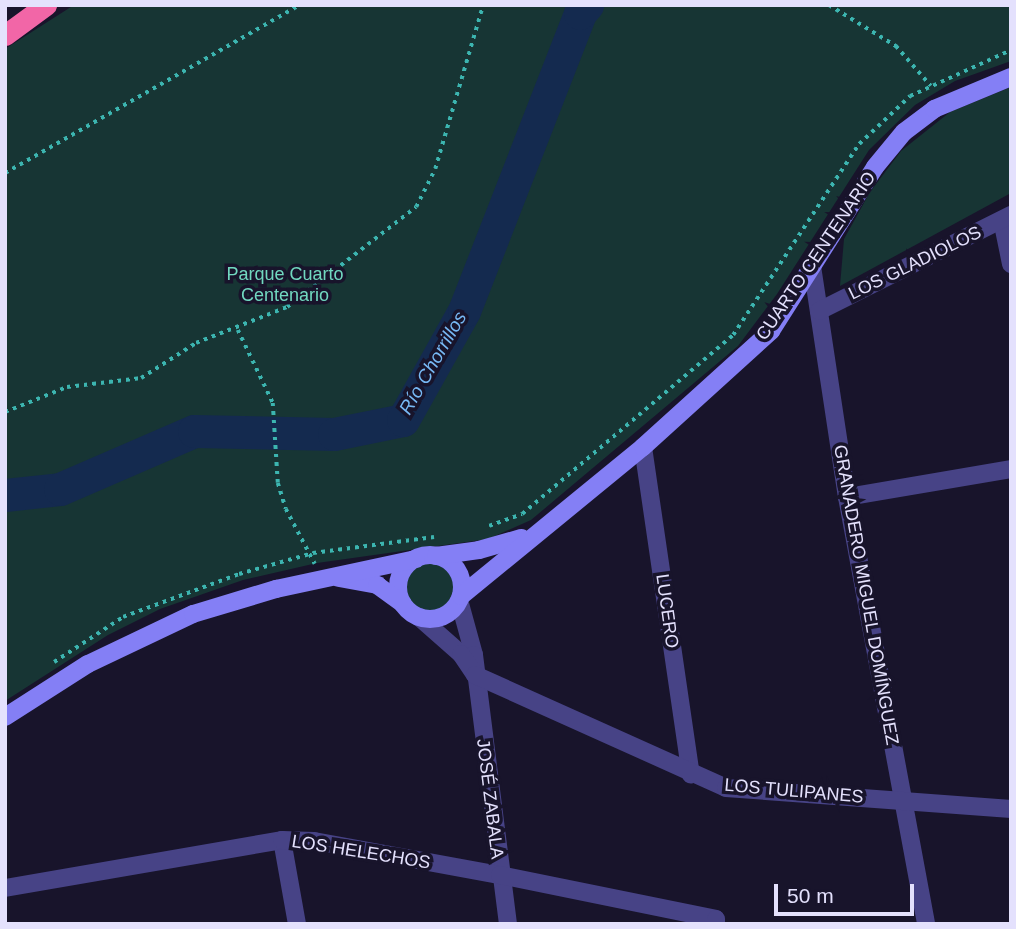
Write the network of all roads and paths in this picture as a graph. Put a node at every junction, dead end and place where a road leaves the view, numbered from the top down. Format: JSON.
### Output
{"nodes":[{"id":1,"x":44,"y":5,"type":"edge"},
{"id":2,"x":299,"y":5,"type":"edge"},
{"id":3,"x":483,"y":5,"type":"edge"},
{"id":4,"x":829,"y":5,"type":"edge"},
{"id":5,"x":5,"y":26,"type":"edge"},
{"id":6,"x":5,"y":35,"type":"edge"},
{"id":7,"x":1011,"y":50,"type":"edge"},
{"id":8,"x":1011,"y":77,"type":"edge"},
{"id":9,"x":932,"y":86,"type":"junction"},
{"id":10,"x":5,"y":173,"type":"edge"},
{"id":11,"x":1006,"y":218,"type":"edge"},
{"id":12,"x":1011,"y":264,"type":"edge"},
{"id":13,"x":812,"y":266,"type":"junction"},
{"id":14,"x":819,"y":311,"type":"junction"},
{"id":15,"x":238,"y":330,"type":"junction"},
{"id":16,"x":5,"y":412,"type":"edge"},
{"id":17,"x":643,"y":447,"type":"junction"},
{"id":18,"x":1011,"y":469,"type":"edge"},
{"id":19,"x":847,"y":497,"type":"junction"},
{"id":20,"x":478,"y":531,"type":"dead end"},
{"id":21,"x":534,"y":533,"type":"junction"},
{"id":22,"x":436,"y":536,"type":"dead end"},
{"id":23,"x":313,"y":553,"type":"junction"},
{"id":24,"x":424,"y":558,"type":"junction"},
{"id":25,"x":325,"y":579,"type":"junction"},
{"id":26,"x":460,"y":598,"type":"junction"},
{"id":27,"x":403,"y":604,"type":"junction"},
{"id":28,"x":419,"y":617,"type":"junction"},
{"id":29,"x":43,"y":670,"type":"dead end"},
{"id":30,"x":475,"y":675,"type":"junction"},
{"id":31,"x":5,"y":717,"type":"edge"},
{"id":32,"x":691,"y":775,"type":"junction"},
{"id":33,"x":903,"y":800,"type":"junction"},
{"id":34,"x":1011,"y":809,"type":"edge"},
{"id":35,"x":282,"y":840,"type":"junction"},
{"id":36,"x":500,"y":875,"type":"junction"},
{"id":37,"x":5,"y":888,"type":"edge"},
{"id":38,"x":716,"y":922,"type":"edge"},
{"id":39,"x":297,"y":924,"type":"edge"},
{"id":40,"x":508,"y":924,"type":"edge"},
{"id":41,"x":926,"y":924,"type":"edge"}],
"edges":[{"from":1,"to":5,"type":"highway"},
{"from":1,"to":6,"type":"highway"},
{"from":2,"to":10,"type":"path"},
{"from":3,"to":15,"type":"path"},
{"from":4,"to":9,"type":"path"},
{"from":7,"to":9,"type":"path"},
{"from":8,"to":13,"type":"main road","name":"CUARTO CENTENARIO"},
{"from":9,"to":20,"type":"path"},
{"from":11,"to":12,"type":"street"},
{"from":11,"to":14,"type":"street","name":"LOS GLADIOLOS"},
{"from":13,"to":14,"type":"street","name":"GRANADERO MIGUEL DOMÍNGUEZ"},
{"from":13,"to":17,"type":"main road","name":"CUARTO CENTENARIO"},
{"from":14,"to":19,"type":"street","name":"GRANADERO MIGUEL DOMÍNGUEZ"},
{"from":15,"to":16,"type":"path"},
{"from":15,"to":23,"type":"path"},
{"from":17,"to":21,"type":"main road","name":"CUARTO CENTENARIO"},
{"from":17,"to":32,"type":"street","name":"LUCERO"},
{"from":18,"to":19,"type":"street"},
{"from":19,"to":33,"type":"street","name":"GRANADERO MIGUEL DOMÍNGUEZ"},
{"from":21,"to":24,"type":"main road","name":"CUARTO CENTENARIO"},
{"from":21,"to":26,"type":"main road","name":"CUARTO CENTENARIO"},
{"from":22,"to":23,"type":"path"},
{"from":23,"to":25,"type":"path"},
{"from":23,"to":29,"type":"path"},
{"from":24,"to":25,"type":"main road","name":"CUARTO CENTENARIO"},
{"from":24,"to":26,"type":"main road"},
{"from":24,"to":27,"type":"main road"},
{"from":25,"to":27,"type":"main road","name":"CUARTO CENTENARIO"},
{"from":25,"to":31,"type":"main road","name":"CUARTO CENTENARIO"},
{"from":26,"to":28,"type":"main road","name":"CUARTO CENTENARIO"},
{"from":26,"to":30,"type":"street","name":"JOSÉ ZABALA"},
{"from":27,"to":28,"type":"main road","name":"CUARTO CENTENARIO"},
{"from":28,"to":30,"type":"street"},
{"from":30,"to":32,"type":"street","name":"LOS TULIPANES"},
{"from":30,"to":36,"type":"street","name":"JOSÉ ZABALA"},
{"from":32,"to":33,"type":"street","name":"LOS TULIPANES"},
{"from":33,"to":34,"type":"street","name":"LOS TULIPANES"},
{"from":33,"to":41,"type":"street","name":"GRANADERO MIGUEL DOMÍNGUEZ"},
{"from":35,"to":36,"type":"street","name":"LOS HELECHOS"},
{"from":35,"to":37,"type":"street","name":"LOS HELECHOS"},
{"from":35,"to":39,"type":"street"},
{"from":36,"to":38,"type":"street","name":"LOS HELECHOS"},
{"from":36,"to":40,"type":"street","name":"JOSÉ ZABALA"}]}
